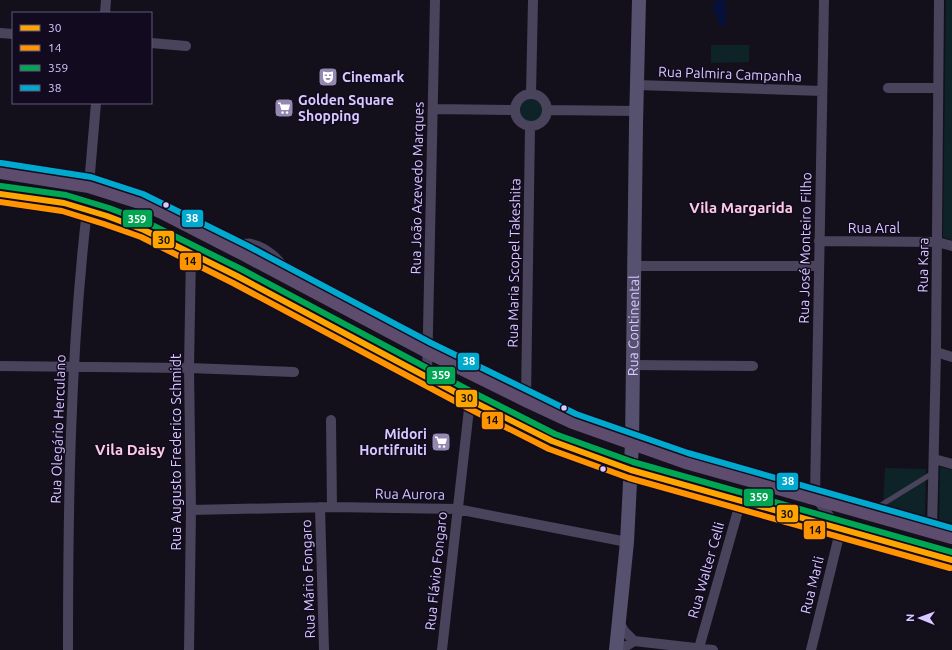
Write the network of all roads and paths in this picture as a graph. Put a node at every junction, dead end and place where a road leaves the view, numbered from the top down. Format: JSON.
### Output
{"nodes":[{"id":1,"x":106,"y":0,"type":"edge"},
{"id":2,"x":435,"y":0,"type":"edge"},
{"id":3,"x":533,"y":0,"type":"edge"},
{"id":4,"x":640,"y":0,"type":"edge"},
{"id":5,"x":824,"y":0,"type":"edge"},
{"id":6,"x":939,"y":0,"type":"edge"},
{"id":7,"x":105,"y":12,"type":"edge"},
{"id":8,"x":0,"y":33,"type":"edge"},
{"id":9,"x":12,"y":34,"type":"edge"},
{"id":10,"x":152,"y":43,"type":"edge"},
{"id":11,"x":186,"y":46,"type":"dead end"},
{"id":12,"x":637,"y":85,"type":"junction"},
{"id":13,"x":888,"y":88,"type":"dead end"},
{"id":14,"x":938,"y":88,"type":"junction"},
{"id":15,"x":822,"y":91,"type":"junction"},
{"id":16,"x":531,"y":94,"type":"junction"},
{"id":17,"x":96,"y":104,"type":"edge"},
{"id":18,"x":433,"y":109,"type":"junction"},
{"id":19,"x":514,"y":110,"type":"junction"},
{"id":20,"x":547,"y":110,"type":"junction"},
{"id":21,"x":637,"y":111,"type":"junction"},
{"id":22,"x":530,"y":127,"type":"junction"},
{"id":23,"x":0,"y":171,"type":"edge"},
{"id":24,"x":89,"y":185,"type":"junction"},
{"id":25,"x":0,"y":194,"type":"edge"},
{"id":26,"x":86,"y":210,"type":"junction"},
{"id":27,"x":819,"y":242,"type":"junction"},
{"id":28,"x":937,"y":242,"type":"junction"},
{"id":29,"x":952,"y":246,"type":"edge"},
{"id":30,"x":191,"y":253,"type":"junction"},
{"id":31,"x":634,"y":266,"type":"junction"},
{"id":32,"x":818,"y":266,"type":"junction"},
{"id":33,"x":427,"y":350,"type":"junction"},
{"id":34,"x":936,"y":352,"type":"junction"},
{"id":35,"x":952,"y":357,"type":"edge"},
{"id":36,"x":633,"y":365,"type":"junction"},
{"id":37,"x":0,"y":366,"type":"edge"},
{"id":38,"x":753,"y":366,"type":"dead end"},
{"id":39,"x":73,"y":367,"type":"junction"},
{"id":40,"x":189,"y":368,"type":"junction"},
{"id":41,"x":294,"y":372,"type":"dead end"},
{"id":42,"x":427,"y":377,"type":"junction"},
{"id":43,"x":526,"y":399,"type":"junction"},
{"id":44,"x":470,"y":400,"type":"junction"},
{"id":45,"x":331,"y":420,"type":"dead end"},
{"id":46,"x":632,"y":443,"type":"junction"},
{"id":47,"x":934,"y":459,"type":"junction"},
{"id":48,"x":952,"y":464,"type":"edge"},
{"id":49,"x":630,"y":470,"type":"junction"},
{"id":50,"x":934,"y":473,"type":"junction"},
{"id":51,"x":816,"y":496,"type":"junction"},
{"id":52,"x":741,"y":500,"type":"junction"},
{"id":53,"x":320,"y":507,"type":"junction"},
{"id":54,"x":332,"y":507,"type":"junction"},
{"id":55,"x":457,"y":509,"type":"junction"},
{"id":56,"x":190,"y":510,"type":"junction"},
{"id":57,"x":870,"y":512,"type":"junction"},
{"id":58,"x":837,"y":527,"type":"junction"},
{"id":59,"x":932,"y":530,"type":"junction"},
{"id":60,"x":952,"y":536,"type":"edge"},
{"id":61,"x":627,"y":542,"type":"junction"},
{"id":62,"x":952,"y":560,"type":"edge"},
{"id":63,"x":619,"y":622,"type":"junction"},
{"id":64,"x":634,"y":641,"type":"junction"},
{"id":65,"x":699,"y":648,"type":"junction"},
{"id":66,"x":68,"y":650,"type":"edge"},
{"id":67,"x":189,"y":650,"type":"edge"},
{"id":68,"x":324,"y":650,"type":"edge"},
{"id":69,"x":442,"y":650,"type":"edge"},
{"id":70,"x":616,"y":650,"type":"edge"},
{"id":71,"x":620,"y":650,"type":"edge"},
{"id":72,"x":714,"y":650,"type":"edge"},
{"id":73,"x":811,"y":650,"type":"edge"}],
"edges":[{"from":1,"to":7,"type":"street"},
{"from":2,"to":18,"type":"street","name":"Rua João Azevedo Marques"},
{"from":3,"to":16,"type":"street"},
{"from":4,"to":12,"type":"street","name":"Rua Continental"},
{"from":5,"to":15,"type":"street","name":"Rua José Monteiro Filho"},
{"from":6,"to":14,"type":"street","name":"Rua Kara"},
{"from":8,"to":9,"type":"street"},
{"from":10,"to":11,"type":"street"},
{"from":12,"to":15,"type":"street","name":"Rua Palmira Campanha"},
{"from":12,"to":21,"type":"street","name":"Rua Continental"},
{"from":13,"to":14,"type":"street"},
{"from":14,"to":28,"type":"street","name":"Rua Kara"},
{"from":15,"to":27,"type":"street","name":"Rua José Monteiro Filho"},
{"from":16,"to":19,"type":"street"},
{"from":16,"to":20,"type":"street"},
{"from":17,"to":24,"type":"street"},
{"from":18,"to":19,"type":"street"},
{"from":18,"to":33,"type":"street","name":"Rua João Azevedo Marques"},
{"from":19,"to":22,"type":"street"},
{"from":20,"to":21,"type":"street"},
{"from":20,"to":22,"type":"street"},
{"from":21,"to":31,"type":"street","name":"Rua Continental"},
{"from":22,"to":43,"type":"street","name":"Rua Maria Scopel Takeshita"},
{"from":23,"to":24,"type":"main road"},
{"from":24,"to":33,"type":"main road"},
{"from":25,"to":26,"type":"main road"},
{"from":26,"to":30,"type":"main road"},
{"from":26,"to":39,"type":"street","name":"Rua Olegário Herculano"},
{"from":27,"to":28,"type":"street","name":"Rua Aral"},
{"from":27,"to":32,"type":"street","name":"Rua José Monteiro Filho"},
{"from":28,"to":29,"type":"street","name":"Rua Aral"},
{"from":28,"to":34,"type":"street","name":"Rua Kara"},
{"from":30,"to":40,"type":"street","name":"Rua Augusto Frederico Schmidt"},
{"from":30,"to":42,"type":"main road"},
{"from":31,"to":32,"type":"street"},
{"from":31,"to":36,"type":"street","name":"Rua Continental"},
{"from":32,"to":51,"type":"street","name":"Rua José Monteiro Filho"},
{"from":33,"to":42,"type":"street","name":"Rua João Azevedo Marques"},
{"from":33,"to":43,"type":"main road"},
{"from":34,"to":35,"type":"street"},
{"from":34,"to":47,"type":"street","name":"Rua Kara"},
{"from":36,"to":38,"type":"street"},
{"from":36,"to":46,"type":"street","name":"Rua Continental"},
{"from":37,"to":39,"type":"street"},
{"from":39,"to":40,"type":"street"},
{"from":39,"to":66,"type":"street","name":"Rua Olegário Herculano"},
{"from":40,"to":41,"type":"street"},
{"from":40,"to":56,"type":"street","name":"Rua Augusto Frederico Schmidt"},
{"from":42,"to":44,"type":"main road"},
{"from":43,"to":46,"type":"main road"},
{"from":44,"to":49,"type":"main road"},
{"from":44,"to":55,"type":"street","name":"Rua Flávio Fongaro"},
{"from":45,"to":54,"type":"street"},
{"from":46,"to":49,"type":"street","name":"Rua Continental"},
{"from":46,"to":51,"type":"main road"},
{"from":47,"to":48,"type":"street"},
{"from":47,"to":50,"type":"street","name":"Rua Kara"},
{"from":49,"to":52,"type":"main road"},
{"from":49,"to":61,"type":"street","name":"Rua Continental"},
{"from":50,"to":57,"type":"lane"},
{"from":50,"to":59,"type":"street","name":"Rua Kara"},
{"from":51,"to":57,"type":"main road"},
{"from":51,"to":58,"type":"street"},
{"from":52,"to":58,"type":"main road"},
{"from":52,"to":65,"type":"street","name":"Rua Walter Celli"},
{"from":53,"to":54,"type":"street","name":"Rua Aurora"},
{"from":53,"to":56,"type":"street","name":"Rua Aurora"},
{"from":53,"to":68,"type":"street","name":"Rua Mário Fongaro"},
{"from":54,"to":55,"type":"street","name":"Rua Aurora"},
{"from":55,"to":61,"type":"street","name":"Rua Aurora"},
{"from":55,"to":69,"type":"street","name":"Rua Flávio Fongaro"},
{"from":56,"to":67,"type":"street","name":"Rua Augusto Frederico Schmidt"},
{"from":57,"to":59,"type":"main road"},
{"from":58,"to":62,"type":"main road"},
{"from":58,"to":73,"type":"street","name":"Rua Marli"},
{"from":59,"to":60,"type":"main road"},
{"from":61,"to":63,"type":"street","name":"Rua Continental"},
{"from":63,"to":64,"type":"street"},
{"from":63,"to":70,"type":"street","name":"Rua Continental"},
{"from":64,"to":65,"type":"street"},
{"from":64,"to":71,"type":"street"},
{"from":65,"to":72,"type":"street"}]}
